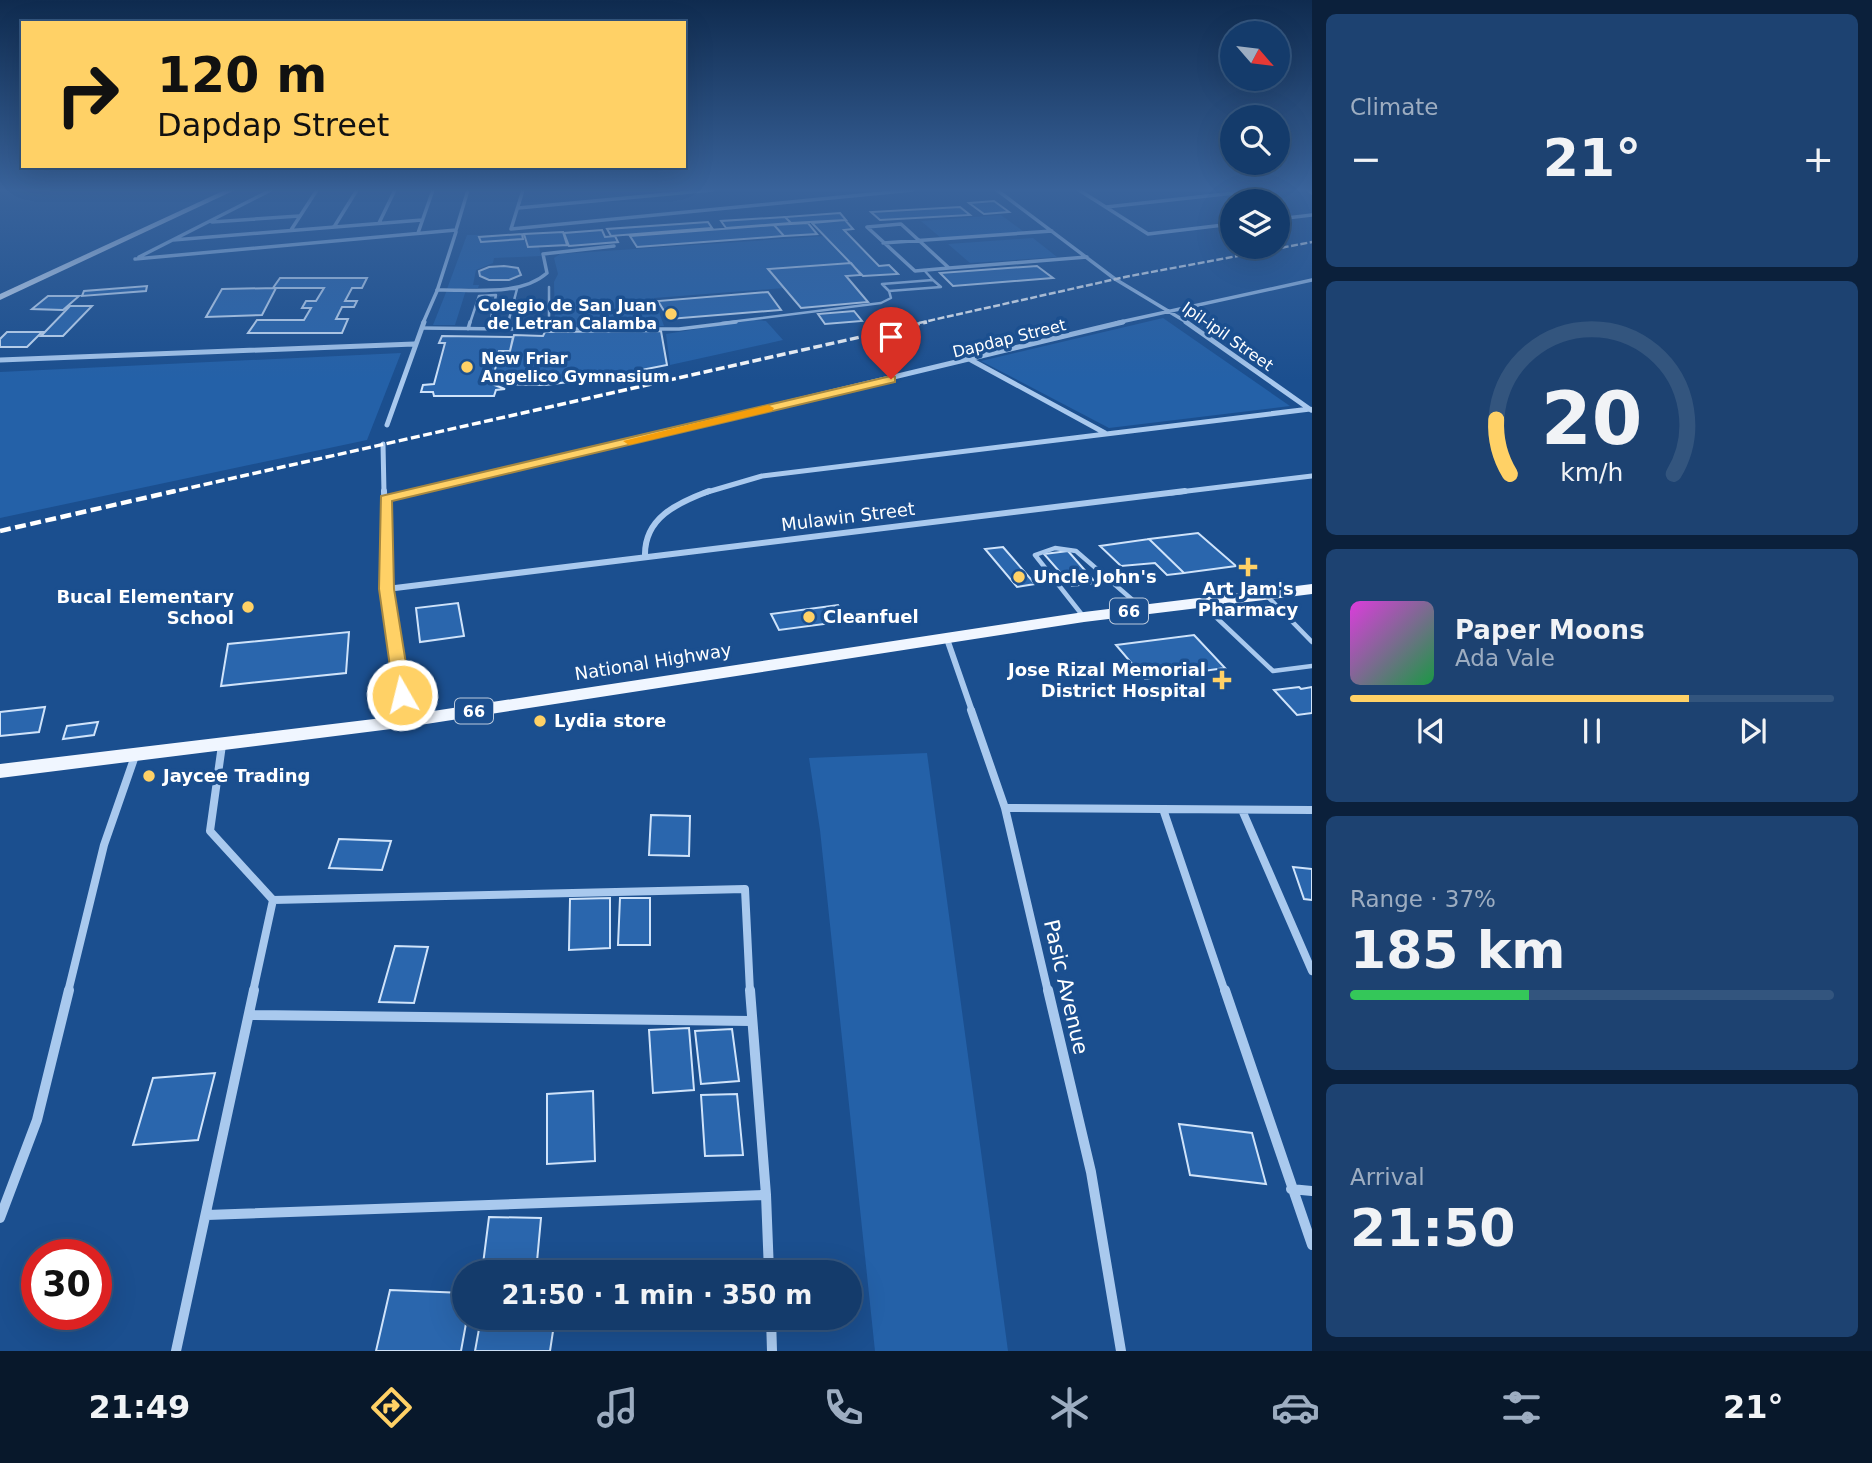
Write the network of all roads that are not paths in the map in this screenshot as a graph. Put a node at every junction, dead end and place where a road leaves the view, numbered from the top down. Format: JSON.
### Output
{"nodes":[{"id":1,"x":96,"y":253,"type":"edge"},
{"id":2,"x":147,"y":253,"type":"edge"},
{"id":3,"x":200,"y":253,"type":"edge"},
{"id":4,"x":449,"y":253,"type":"edge"},
{"id":5,"x":546,"y":253,"type":"edge"},
{"id":6,"x":896,"y":253,"type":"edge"},
{"id":7,"x":932,"y":253,"type":"edge"},
{"id":8,"x":1083,"y":253,"type":"edge"},
{"id":9,"x":1088,"y":257,"type":"junction"},
{"id":10,"x":950,"y":269,"type":"junction"},
{"id":11,"x":923,"y":270,"type":"junction"},
{"id":12,"x":933,"y":280,"type":"junction"},
{"id":13,"x":1312,"y":280,"type":"edge"},
{"id":14,"x":549,"y":287,"type":"dead end"},
{"id":15,"x":437,"y":290,"type":"junction"},
{"id":16,"x":889,"y":291,"type":"junction"},
{"id":17,"x":0,"y":297,"type":"edge"},
{"id":18,"x":1169,"y":310,"type":"junction"},
{"id":19,"x":422,"y":328,"type":"junction"},
{"id":20,"x":468,"y":329,"type":"junction"},
{"id":21,"x":489,"y":329,"type":"junction"},
{"id":22,"x":549,"y":329,"type":"junction"},
{"id":23,"x":506,"y":330,"type":"junction"},
{"id":24,"x":414,"y":344,"type":"junction"},
{"id":25,"x":0,"y":360,"type":"edge"},
{"id":26,"x":971,"y":360,"type":"junction"},
{"id":27,"x":1311,"y":410,"type":"edge"},
{"id":28,"x":387,"y":425,"type":"dead end"},
{"id":29,"x":1106,"y":433,"type":"junction"},
{"id":30,"x":383,"y":444,"type":"dead end"},
{"id":31,"x":1312,"y":476,"type":"edge"},
{"id":32,"x":386,"y":499,"type":"junction"},
{"id":33,"x":645,"y":556,"type":"junction"},
{"id":34,"x":387,"y":589,"type":"junction"},
{"id":35,"x":1312,"y":589,"type":"edge"},
{"id":36,"x":1266,"y":595,"type":"junction"},
{"id":37,"x":1199,"y":602,"type":"junction"},
{"id":38,"x":1143,"y":609,"type":"junction"},
{"id":39,"x":1084,"y":617,"type":"junction"},
{"id":40,"x":947,"y":639,"type":"junction"},
{"id":41,"x":1312,"y":642,"type":"edge"},
{"id":42,"x":1312,"y":666,"type":"edge"},
{"id":43,"x":407,"y":721,"type":"junction"},
{"id":44,"x":222,"y":745,"type":"junction"},
{"id":45,"x":135,"y":756,"type":"junction"},
{"id":46,"x":0,"y":771,"type":"edge"},
{"id":47,"x":1005,"y":808,"type":"junction"},
{"id":48,"x":1163,"y":809,"type":"junction"},
{"id":49,"x":1242,"y":810,"type":"junction"},
{"id":50,"x":1312,"y":810,"type":"edge"},
{"id":51,"x":273,"y":900,"type":"junction"},
{"id":52,"x":1312,"y":971,"type":"edge"},
{"id":53,"x":250,"y":1015,"type":"junction"},
{"id":54,"x":751,"y":1021,"type":"junction"},
{"id":55,"x":1292,"y":1189,"type":"junction"},
{"id":56,"x":1312,"y":1191,"type":"edge"},
{"id":57,"x":766,"y":1195,"type":"junction"},
{"id":58,"x":207,"y":1215,"type":"junction"},
{"id":59,"x":0,"y":1217,"type":"edge"},
{"id":60,"x":1312,"y":1245,"type":"edge"},
{"id":61,"x":769,"y":1260,"type":"edge"},
{"id":62,"x":771,"y":1330,"type":"edge"},
{"id":63,"x":176,"y":1351,"type":"edge"},
{"id":64,"x":772,"y":1351,"type":"edge"},
{"id":65,"x":1121,"y":1351,"type":"edge"}],
"edges":[{"from":1,"to":17,"type":"main road"},
{"from":2,"to":3,"type":"street"},
{"from":4,"to":15,"type":"street"},
{"from":5,"to":15,"type":"street"},
{"from":6,"to":11,"type":"street"},
{"from":7,"to":10,"type":"street"},
{"from":8,"to":9,"type":"street","name":"Ipil-ipil Street"},
{"from":9,"to":10,"type":"street"},
{"from":9,"to":18,"type":"street","name":"Ipil-ipil Street"},
{"from":10,"to":11,"type":"street"},
{"from":11,"to":12,"type":"lane"},
{"from":12,"to":16,"type":"lane"},
{"from":12,"to":16,"type":"lane"},
{"from":13,"to":18,"type":"street","name":"Dapdap Street"},
{"from":14,"to":22,"type":"lane"},
{"from":15,"to":19,"type":"street"},
{"from":15,"to":23,"type":"lane"},
{"from":16,"to":22,"type":"lane"},
{"from":18,"to":26,"type":"street","name":"Dapdap Street"},
{"from":18,"to":27,"type":"street","name":"Ipil-ipil Street"},
{"from":19,"to":20,"type":"lane"},
{"from":19,"to":24,"type":"street"},
{"from":20,"to":21,"type":"lane"},
{"from":20,"to":21,"type":"lane"},
{"from":21,"to":23,"type":"lane"},
{"from":22,"to":23,"type":"lane"},
{"from":24,"to":25,"type":"street"},
{"from":24,"to":28,"type":"street"},
{"from":26,"to":29,"type":"street"},
{"from":26,"to":32,"type":"street","name":"Dapdap Street"},
{"from":27,"to":29,"type":"street"},
{"from":29,"to":33,"type":"street"},
{"from":30,"to":32,"type":"street"},
{"from":31,"to":33,"type":"street","name":"Mulawin Street"},
{"from":32,"to":34,"type":"street"},
{"from":33,"to":34,"type":"street","name":"Mulawin Street"},
{"from":34,"to":43,"type":"street"},
{"from":35,"to":36,"type":"main road","name":"National Highway","number":"66"},
{"from":36,"to":37,"type":"main road","name":"National Highway","number":"66"},
{"from":36,"to":41,"type":"lane"},
{"from":37,"to":38,"type":"main road","name":"National Highway","number":"66"},
{"from":37,"to":42,"type":"lane"},
{"from":38,"to":39,"type":"main road","name":"National Highway","number":"66"},
{"from":38,"to":39,"type":"lane"},
{"from":39,"to":40,"type":"main road","name":"National Highway","number":"66"},
{"from":40,"to":43,"type":"main road","name":"National Highway","number":"66"},
{"from":40,"to":47,"type":"street","name":"Pasic Avenue"},
{"from":43,"to":44,"type":"main road","name":"National Highway","number":"66"},
{"from":44,"to":45,"type":"main road","name":"National Highway","number":"66"},
{"from":44,"to":51,"type":"street"},
{"from":45,"to":46,"type":"main road","name":"National Highway","number":"66"},
{"from":45,"to":59,"type":"street"},
{"from":47,"to":48,"type":"street"},
{"from":47,"to":65,"type":"street","name":"Pasic Avenue"},
{"from":48,"to":49,"type":"street"},
{"from":48,"to":55,"type":"street"},
{"from":49,"to":50,"type":"street"},
{"from":49,"to":52,"type":"street"},
{"from":51,"to":53,"type":"street"},
{"from":51,"to":54,"type":"street"},
{"from":53,"to":54,"type":"street"},
{"from":53,"to":58,"type":"street"},
{"from":54,"to":57,"type":"street"},
{"from":55,"to":56,"type":"street"},
{"from":55,"to":60,"type":"street"},
{"from":57,"to":58,"type":"street"},
{"from":57,"to":61,"type":"street"},
{"from":58,"to":63,"type":"street"},
{"from":62,"to":64,"type":"street"}]}
